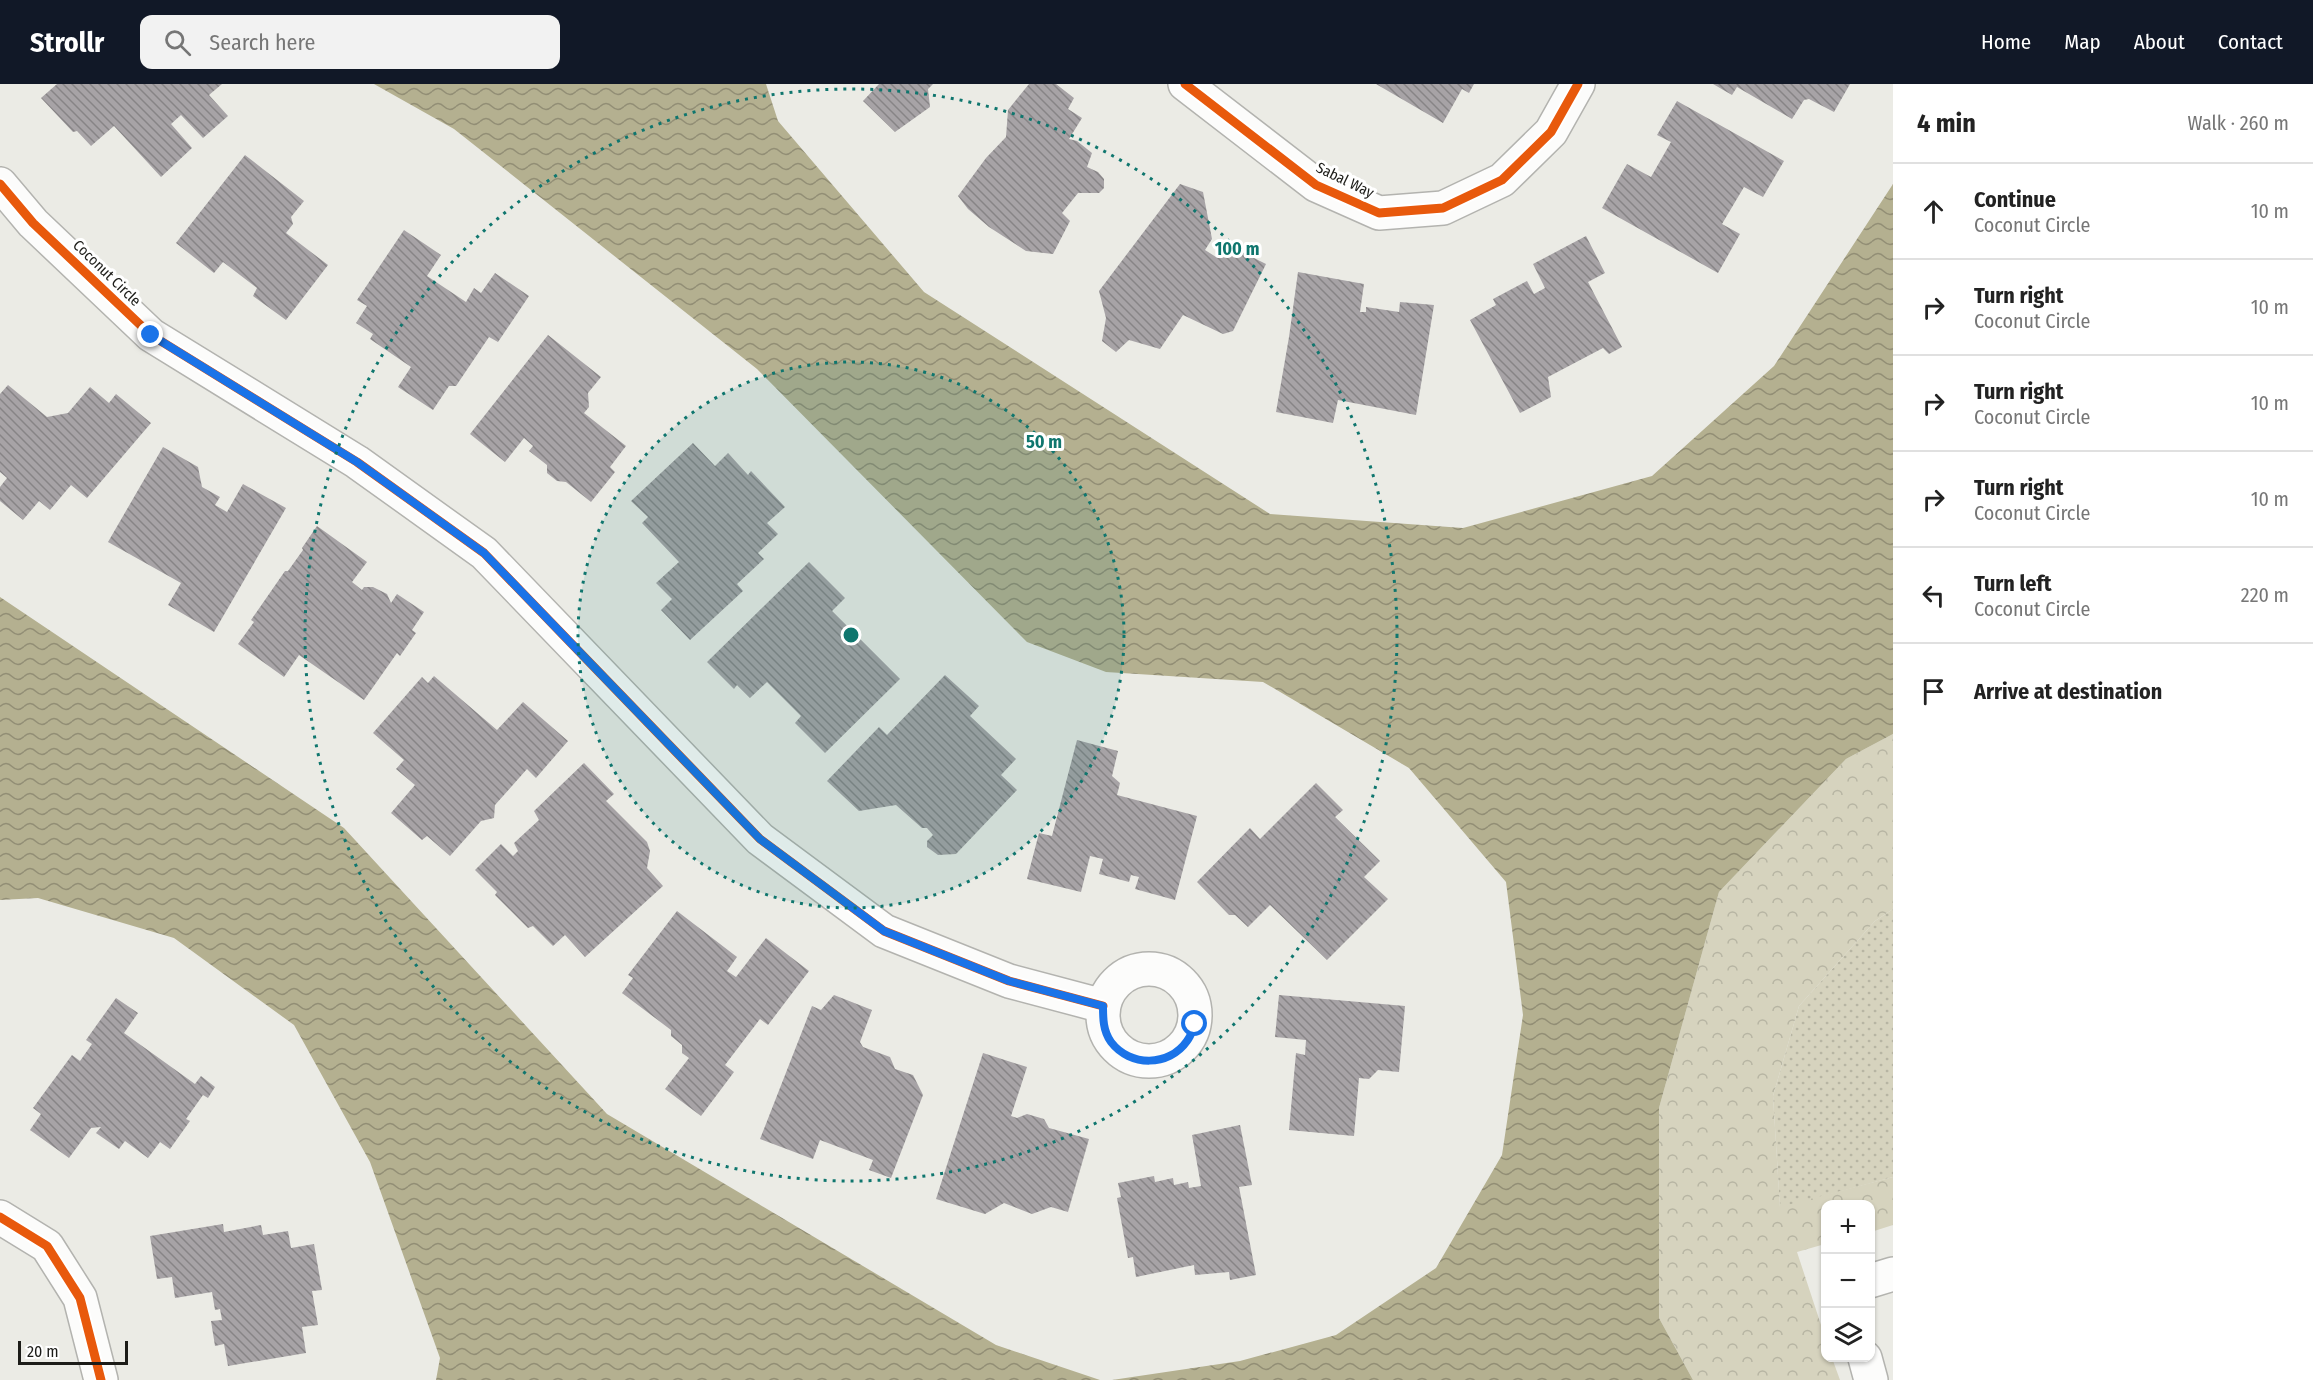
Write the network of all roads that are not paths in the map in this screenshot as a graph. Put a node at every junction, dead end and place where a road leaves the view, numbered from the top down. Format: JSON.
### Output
{"nodes":[{"id":1,"x":1185,"y":84,"type":"edge"},
{"id":2,"x":1578,"y":84,"type":"edge"},
{"id":3,"x":0,"y":184,"type":"edge"},
{"id":4,"x":1103,"y":1006,"type":"dead end"},
{"id":5,"x":0,"y":1217,"type":"edge"},
{"id":6,"x":1893,"y":1274,"type":"edge"},
{"id":7,"x":1875,"y":1279,"type":"edge"},
{"id":8,"x":1866,"y":1362,"type":"edge"},
{"id":9,"x":101,"y":1380,"type":"edge"},
{"id":10,"x":1871,"y":1380,"type":"edge"}],
"edges":[{"from":1,"to":2,"type":"street","name":"Sabal Way"},
{"from":3,"to":4,"type":"street","name":"Coconut Circle"},
{"from":5,"to":9,"type":"street"},
{"from":6,"to":7,"type":"street"},
{"from":8,"to":10,"type":"street"}]}
